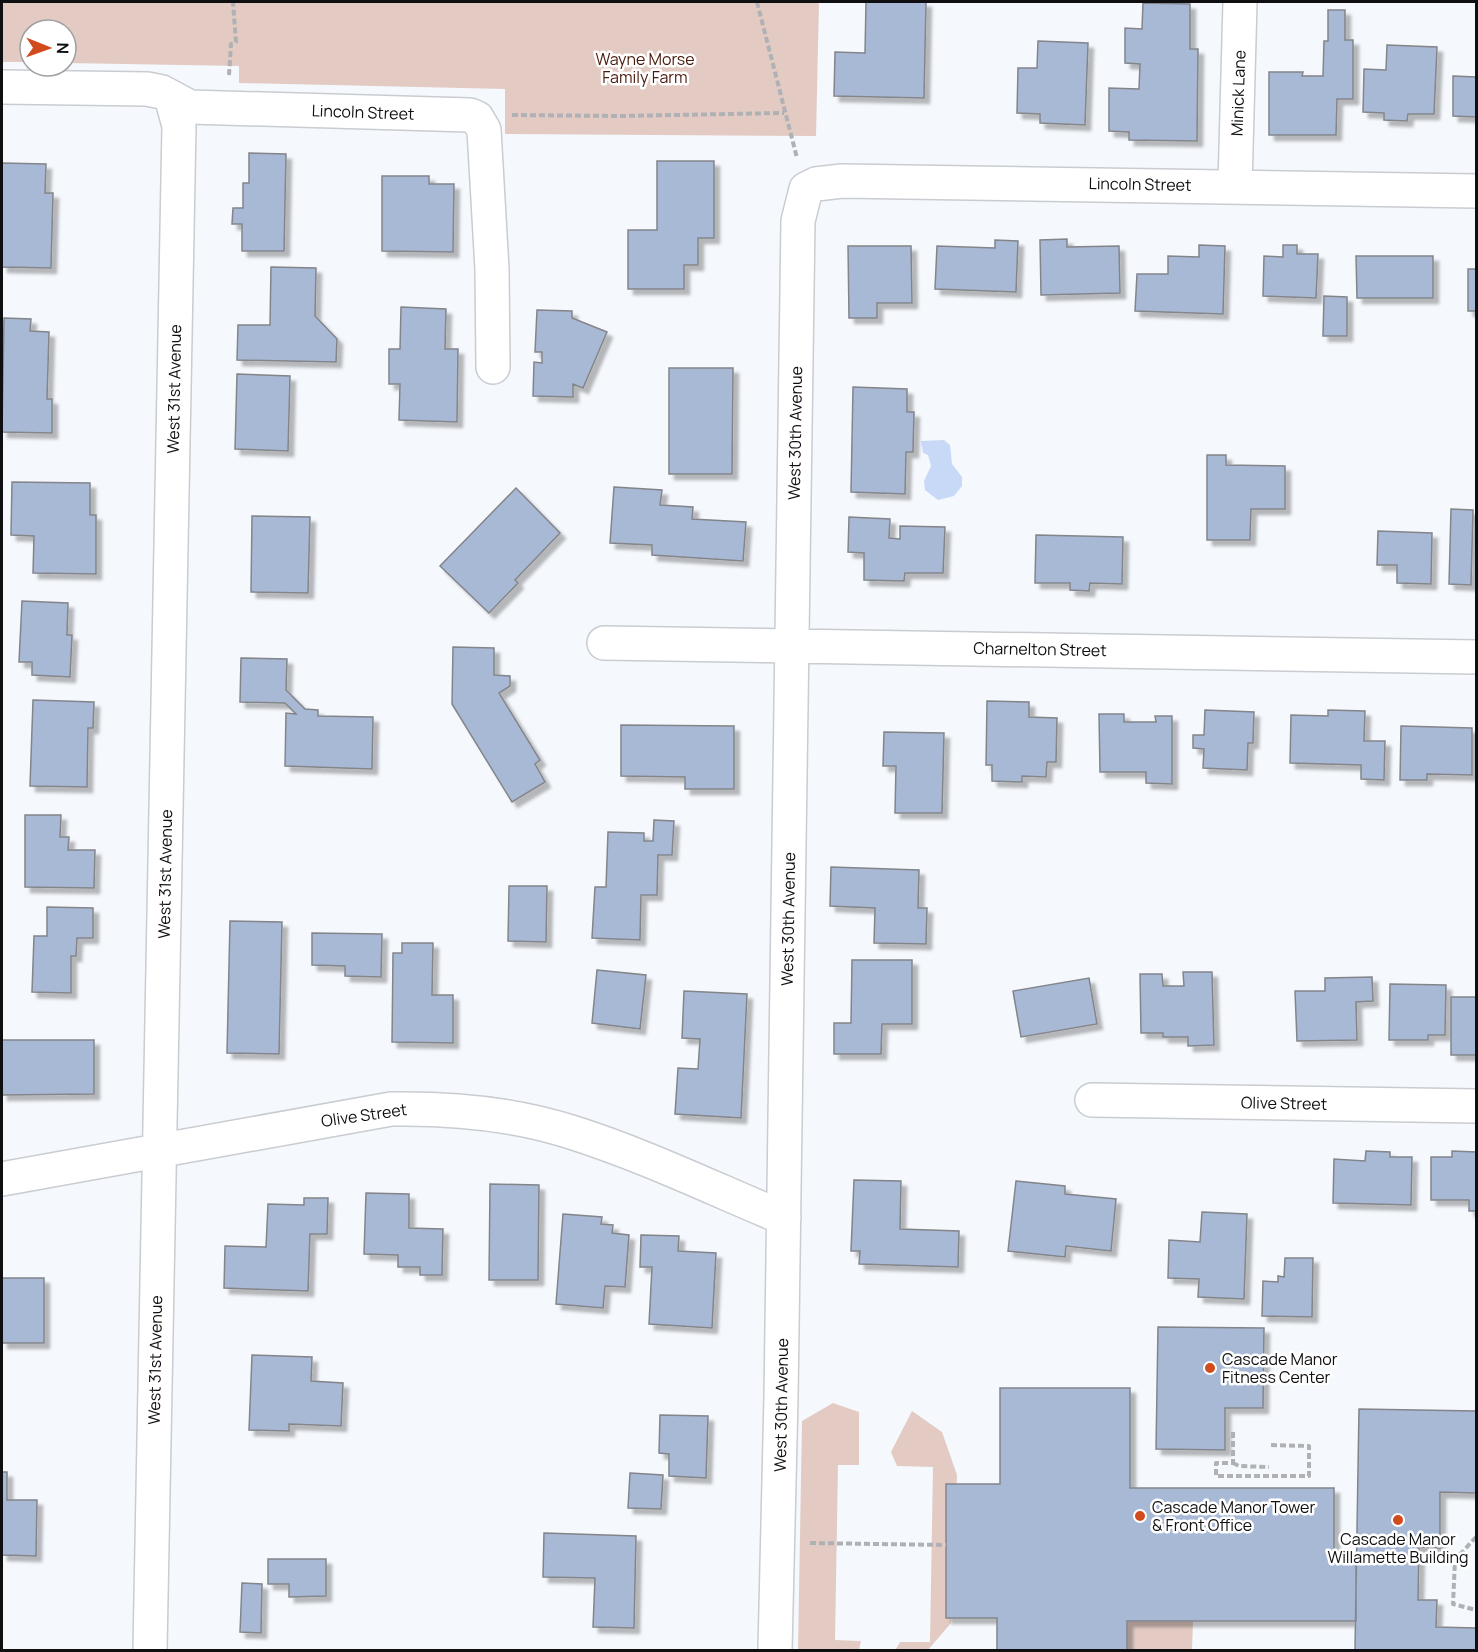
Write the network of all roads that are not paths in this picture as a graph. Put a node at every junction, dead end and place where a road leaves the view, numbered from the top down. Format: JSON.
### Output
{"nodes":[{"id":1,"x":1240,"y":2,"type":"edge"},
{"id":2,"x":2,"y":87,"type":"edge"},
{"id":3,"x":172,"y":100,"type":"junction"},
{"id":4,"x":1235,"y":186,"type":"junction"},
{"id":5,"x":806,"y":189,"type":"joint"},
{"id":6,"x":1476,"y":191,"type":"edge"},
{"id":7,"x":493,"y":367,"type":"dead end"},
{"id":8,"x":604,"y":643,"type":"dead end"},
{"id":9,"x":792,"y":644,"type":"junction"},
{"id":10,"x":1476,"y":657,"type":"edge"},
{"id":11,"x":1092,"y":1100,"type":"dead end"},
{"id":12,"x":1476,"y":1106,"type":"edge"},
{"id":13,"x":159,"y":1151,"type":"junction"},
{"id":14,"x":2,"y":1179,"type":"edge"},
{"id":15,"x":784,"y":1218,"type":"junction"},
{"id":16,"x":150,"y":1650,"type":"edge"},
{"id":17,"x":775,"y":1650,"type":"edge"}],
"edges":[{"from":1,"to":4,"type":"street","name":"Minick Lane"},
{"from":2,"to":3,"type":"street","name":"Lincoln Street"},
{"from":3,"to":7,"type":"street","name":"Lincoln Street"},
{"from":3,"to":13,"type":"street","name":"West 31st Avenue"},
{"from":4,"to":5,"type":"street","name":"Lincoln Street"},
{"from":4,"to":6,"type":"street","name":"Lincoln Street"},
{"from":5,"to":9,"type":"street","name":"West 30th Avenue"},
{"from":8,"to":9,"type":"street","name":"Charnelton Street"},
{"from":9,"to":10,"type":"street","name":"Charnelton Street"},
{"from":9,"to":15,"type":"street","name":"West 30th Avenue"},
{"from":11,"to":12,"type":"street","name":"Olive Street"},
{"from":13,"to":14,"type":"street","name":"Olive Street"},
{"from":13,"to":15,"type":"street","name":"Olive Street"},
{"from":13,"to":16,"type":"street","name":"West 31st Avenue"},
{"from":15,"to":17,"type":"street","name":"West 30th Avenue"}]}
